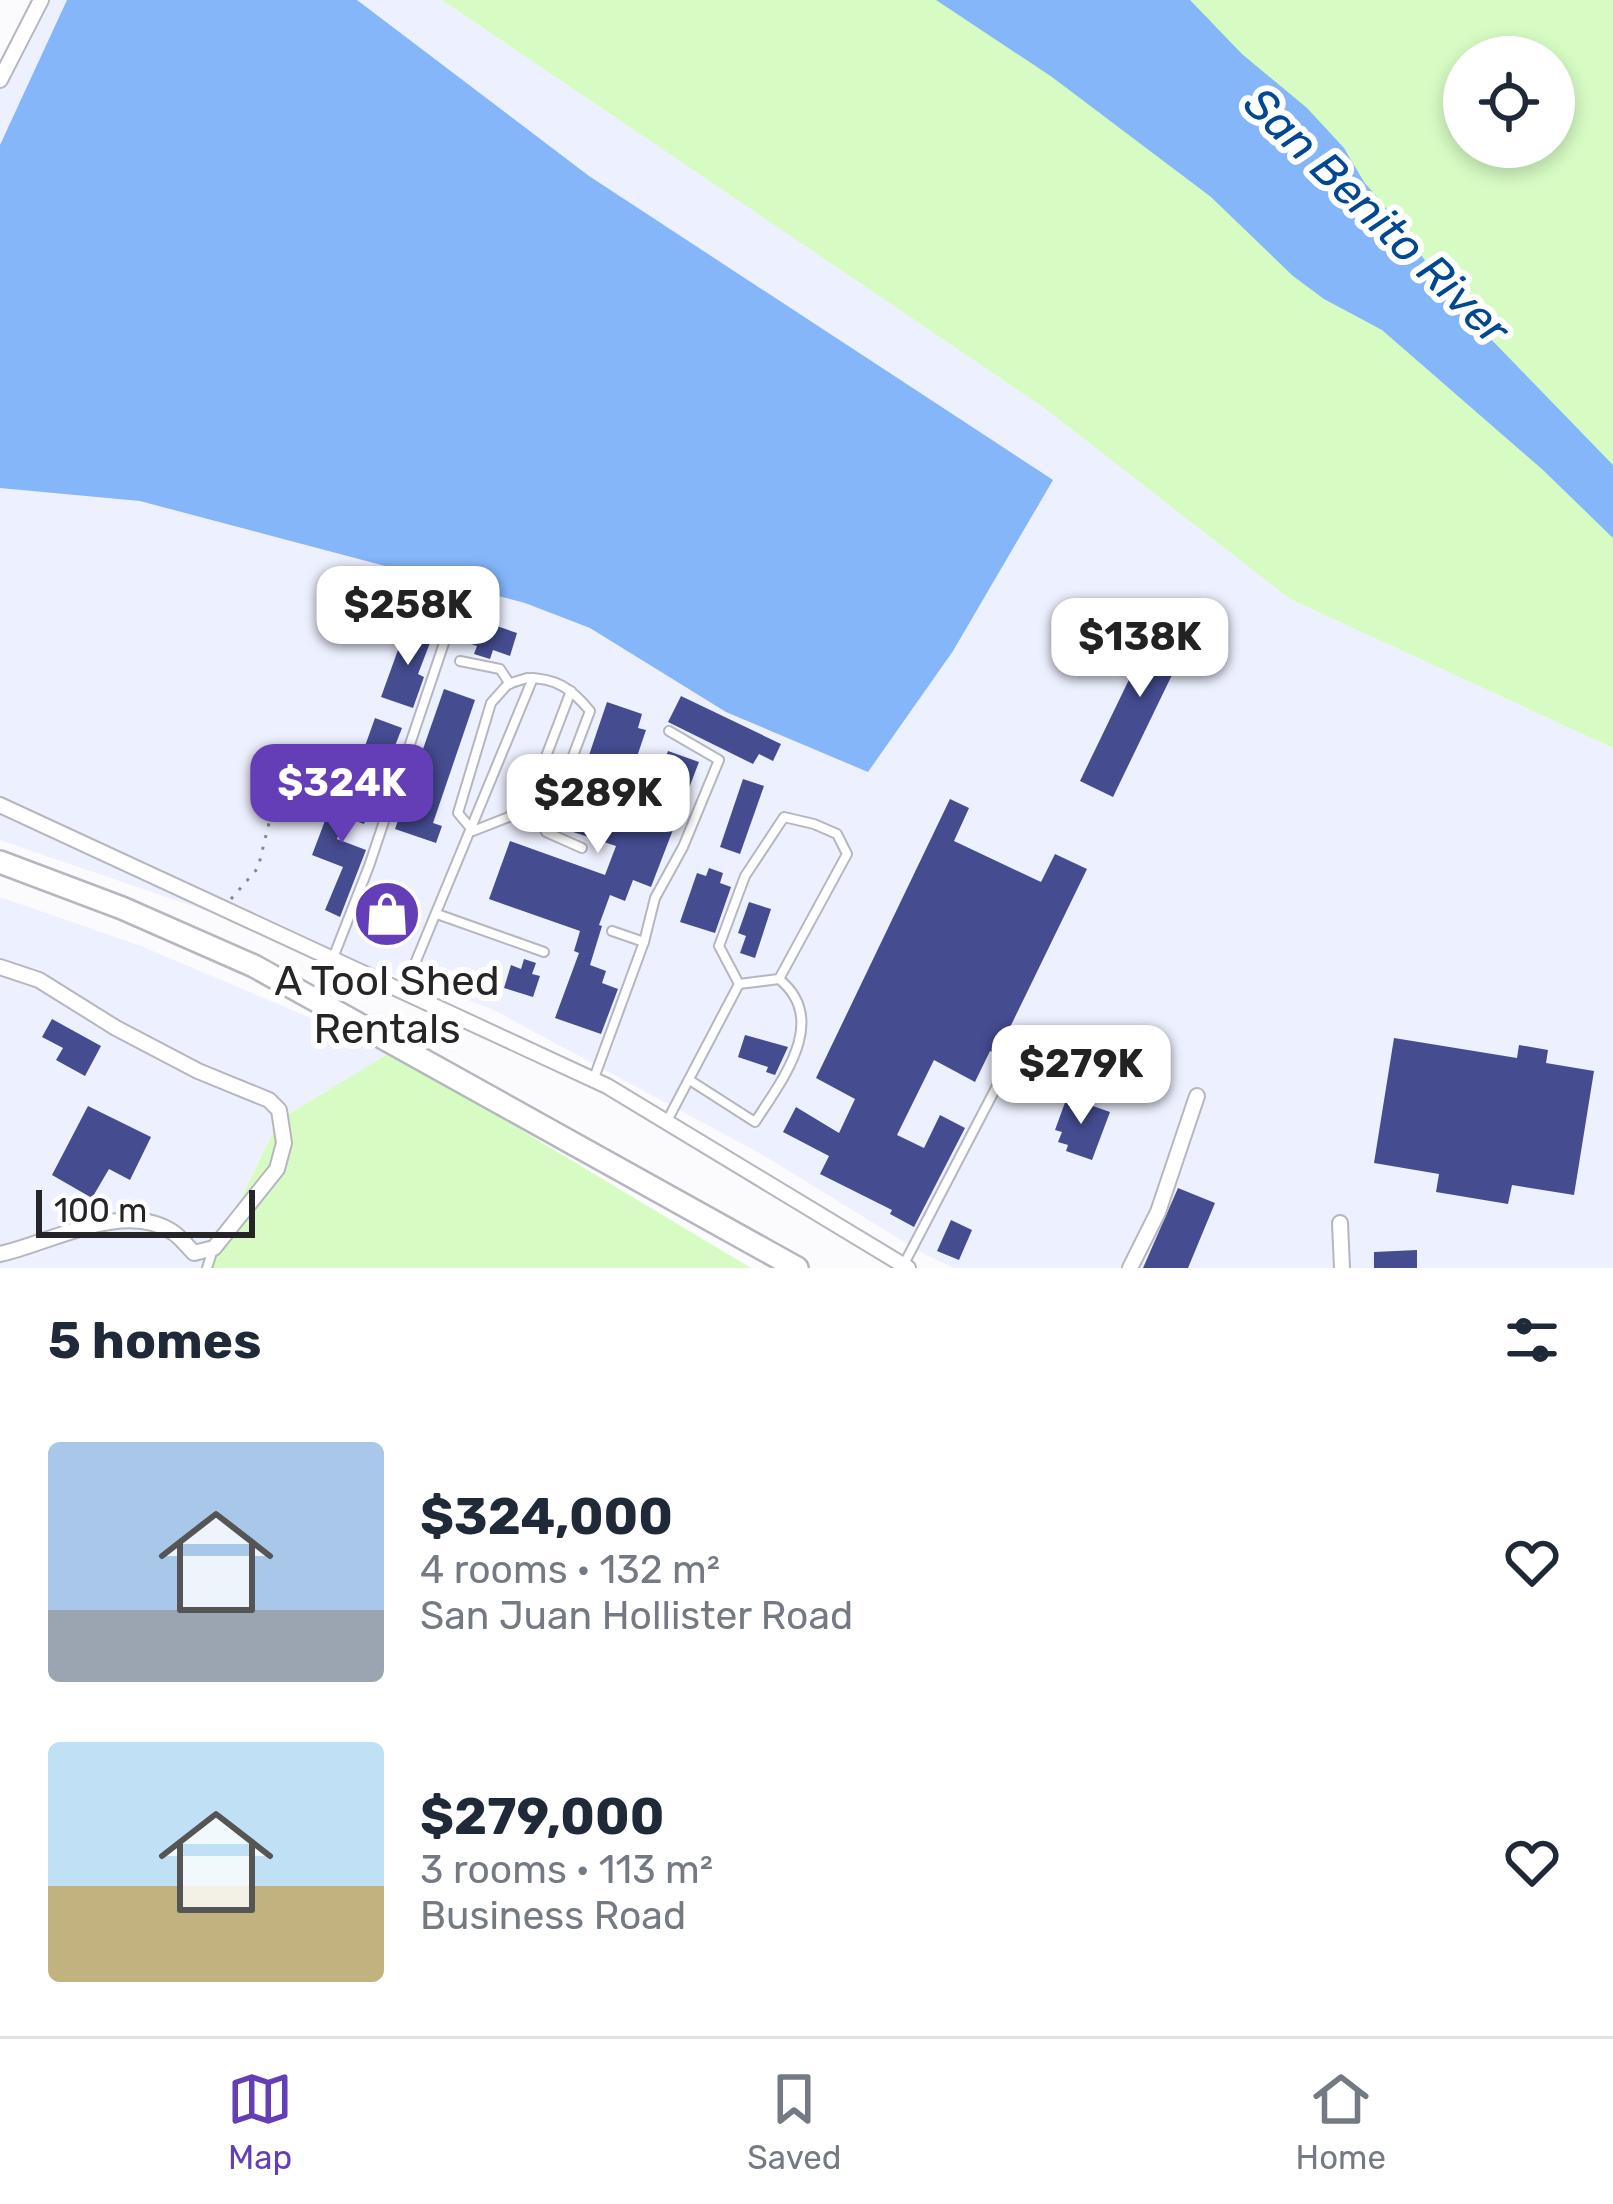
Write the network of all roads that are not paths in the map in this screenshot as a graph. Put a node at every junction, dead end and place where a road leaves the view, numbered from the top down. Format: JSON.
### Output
{"nodes":[{"id":1,"x":41,"y":0,"type":"edge"},
{"id":2,"x":0,"y":80,"type":"edge"},
{"id":3,"x":444,"y":643,"type":"dead end"},
{"id":4,"x":460,"y":661,"type":"dead end"},
{"id":5,"x":533,"y":677,"type":"junction"},
{"id":6,"x":510,"y":684,"type":"junction"},
{"id":7,"x":571,"y":691,"type":"junction"},
{"id":8,"x":669,"y":731,"type":"dead end"},
{"id":9,"x":0,"y":805,"type":"edge"},
{"id":10,"x":531,"y":806,"type":"junction"},
{"id":11,"x":472,"y":831,"type":"junction"},
{"id":12,"x":582,"y":848,"type":"dead end"},
{"id":13,"x":0,"y":862,"type":"edge"},
{"id":14,"x":437,"y":914,"type":"junction"},
{"id":15,"x":612,"y":931,"type":"dead end"},
{"id":16,"x":644,"y":942,"type":"junction"},
{"id":17,"x":544,"y":952,"type":"dead end"},
{"id":18,"x":333,"y":958,"type":"junction"},
{"id":19,"x":0,"y":967,"type":"edge"},
{"id":20,"x":779,"y":979,"type":"junction"},
{"id":21,"x":739,"y":984,"type":"junction"},
{"id":22,"x":404,"y":990,"type":"junction"},
{"id":23,"x":594,"y":1080,"type":"junction"},
{"id":24,"x":1000,"y":1080,"type":"dead end"},
{"id":25,"x":691,"y":1081,"type":"junction"},
{"id":26,"x":1197,"y":1096,"type":"dead end"},
{"id":27,"x":666,"y":1122,"type":"junction"},
{"id":28,"x":1340,"y":1223,"type":"dead end"},
{"id":29,"x":214,"y":1248,"type":"junction"},
{"id":30,"x":0,"y":1254,"type":"edge"},
{"id":31,"x":906,"y":1267,"type":"edge"},
{"id":32,"x":206,"y":1268,"type":"edge"},
{"id":33,"x":797,"y":1268,"type":"edge"},
{"id":34,"x":1130,"y":1268,"type":"edge"},
{"id":35,"x":1342,"y":1268,"type":"edge"}],
"edges":[{"from":1,"to":2,"type":"street"},
{"from":3,"to":18,"type":"lane"},
{"from":4,"to":6,"type":"lane"},
{"from":5,"to":6,"type":"lane"},
{"from":5,"to":7,"type":"lane"},
{"from":5,"to":11,"type":"lane"},
{"from":6,"to":11,"type":"lane"},
{"from":7,"to":10,"type":"lane"},
{"from":7,"to":10,"type":"lane"},
{"from":8,"to":16,"type":"lane"},
{"from":9,"to":18,"type":"street"},
{"from":10,"to":11,"type":"lane"},
{"from":10,"to":12,"type":"lane"},
{"from":11,"to":14,"type":"lane"},
{"from":13,"to":33,"type":"main road"},
{"from":14,"to":17,"type":"lane"},
{"from":14,"to":22,"type":"lane"},
{"from":15,"to":16,"type":"lane"},
{"from":16,"to":23,"type":"lane"},
{"from":18,"to":22,"type":"street"},
{"from":19,"to":29,"type":"street"},
{"from":20,"to":21,"type":"lane"},
{"from":20,"to":21,"type":"lane"},
{"from":20,"to":25,"type":"lane"},
{"from":21,"to":25,"type":"lane"},
{"from":22,"to":23,"type":"street"},
{"from":23,"to":27,"type":"street"},
{"from":24,"to":31,"type":"lane"},
{"from":25,"to":27,"type":"lane"},
{"from":26,"to":34,"type":"street"},
{"from":27,"to":31,"type":"street"},
{"from":28,"to":35,"type":"street"},
{"from":29,"to":30,"type":"street"},
{"from":29,"to":32,"type":"lane"}]}
